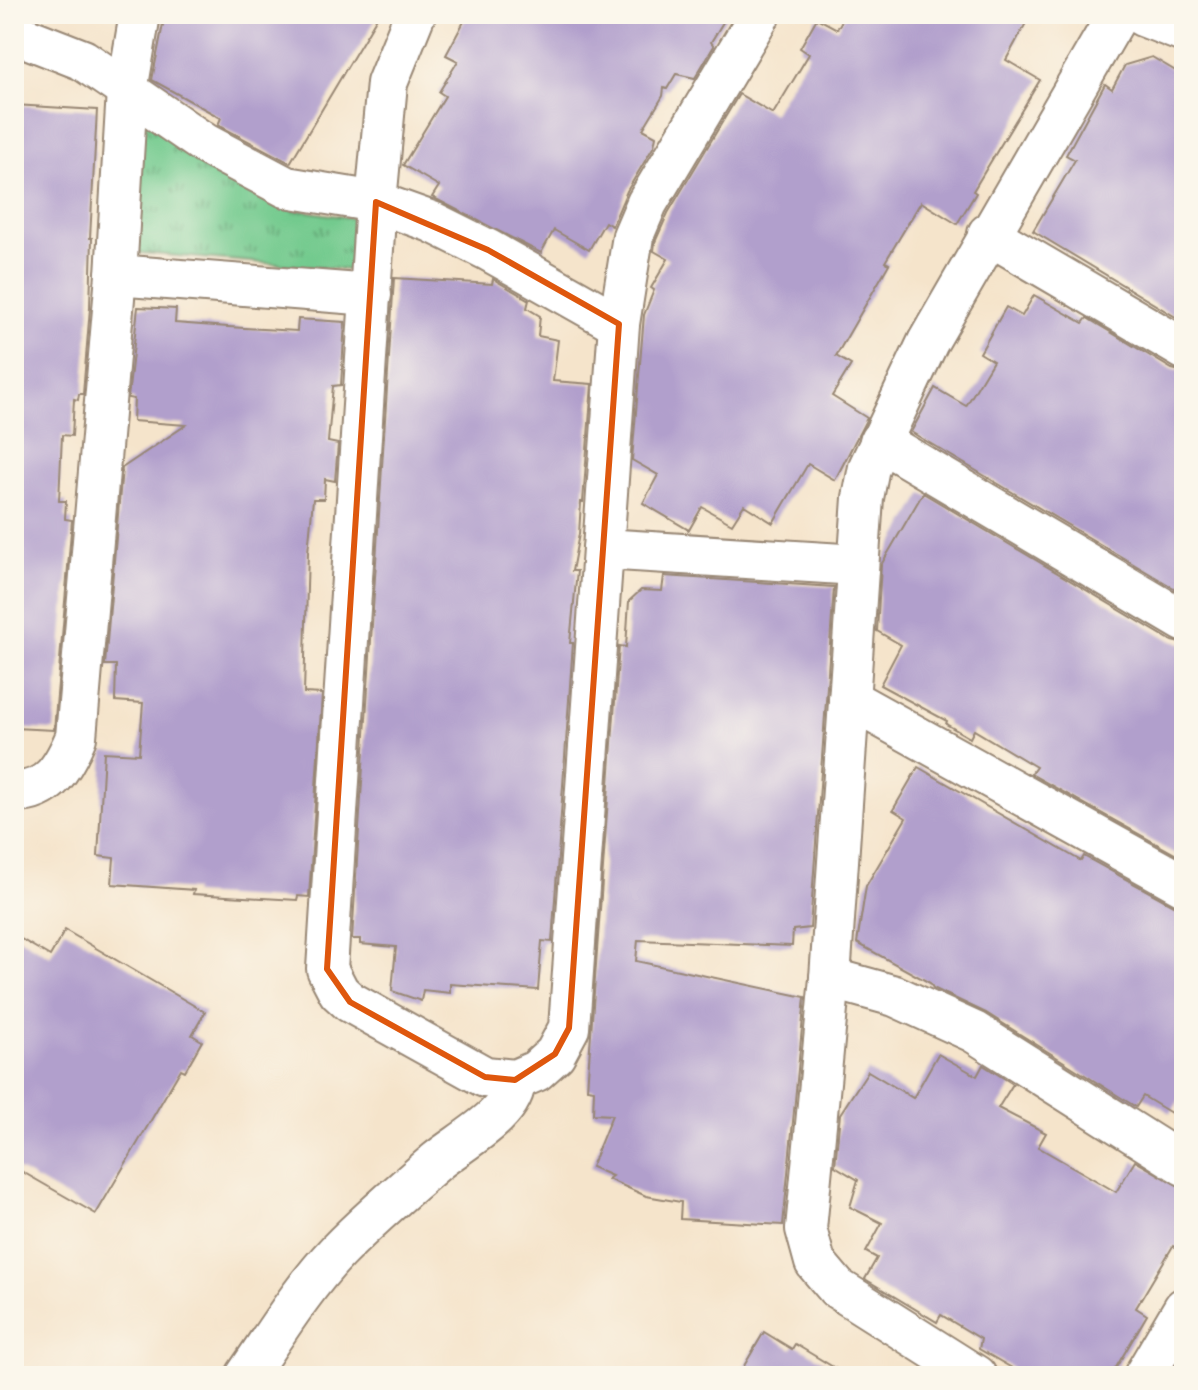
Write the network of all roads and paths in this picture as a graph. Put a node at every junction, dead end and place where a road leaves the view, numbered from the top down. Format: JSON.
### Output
{"nodes":[{"id":1,"x":140,"y":14,"type":"edge"},
{"id":2,"x":415,"y":14,"type":"edge"},
{"id":3,"x":760,"y":14,"type":"edge"},
{"id":4,"x":1118,"y":14,"type":"edge"},
{"id":5,"x":1143,"y":14,"type":"edge"},
{"id":6,"x":1184,"y":30,"type":"edge"},
{"id":7,"x":14,"y":33,"type":"edge"},
{"id":8,"x":127,"y":91,"type":"junction"},
{"id":9,"x":376,"y":202,"type":"junction"},
{"id":10,"x":988,"y":234,"type":"junction"},
{"id":11,"x":116,"y":275,"type":"junction"},
{"id":12,"x":371,"y":295,"type":"junction"},
{"id":13,"x":619,"y":324,"type":"junction"},
{"id":14,"x":1184,"y":349,"type":"edge"},
{"id":15,"x":880,"y":441,"type":"junction"},
{"id":16,"x":603,"y":549,"type":"junction"},
{"id":17,"x":858,"y":565,"type":"junction"},
{"id":18,"x":1184,"y":621,"type":"edge"},
{"id":19,"x":849,"y":699,"type":"junction"},
{"id":20,"x":14,"y":792,"type":"edge"},
{"id":21,"x":1184,"y":885,"type":"edge"},
{"id":22,"x":830,"y":978,"type":"junction"},
{"id":23,"x":515,"y":1080,"type":"junction"},
{"id":24,"x":1184,"y":1165,"type":"edge"},
{"id":25,"x":1184,"y":1308,"type":"edge"},
{"id":26,"x":246,"y":1376,"type":"edge"},
{"id":27,"x":976,"y":1376,"type":"edge"},
{"id":28,"x":1144,"y":1376,"type":"edge"}],
"edges":[{"from":1,"to":8,"type":"street"},
{"from":2,"to":9,"type":"street"},
{"from":3,"to":13,"type":"street"},
{"from":4,"to":10,"type":"street"},
{"from":5,"to":6,"type":"street"},
{"from":7,"to":8,"type":"street"},
{"from":8,"to":9,"type":"street"},
{"from":8,"to":11,"type":"street"},
{"from":9,"to":12,"type":"street"},
{"from":9,"to":13,"type":"street"},
{"from":10,"to":14,"type":"street"},
{"from":10,"to":15,"type":"street"},
{"from":11,"to":12,"type":"street"},
{"from":11,"to":20,"type":"street"},
{"from":12,"to":23,"type":"street"},
{"from":13,"to":16,"type":"street"},
{"from":15,"to":17,"type":"street"},
{"from":15,"to":18,"type":"street"},
{"from":16,"to":17,"type":"street"},
{"from":16,"to":23,"type":"street"},
{"from":17,"to":19,"type":"street"},
{"from":19,"to":21,"type":"street"},
{"from":19,"to":22,"type":"street"},
{"from":22,"to":24,"type":"street"},
{"from":22,"to":27,"type":"street"},
{"from":23,"to":26,"type":"street"},
{"from":25,"to":28,"type":"street"}]}
